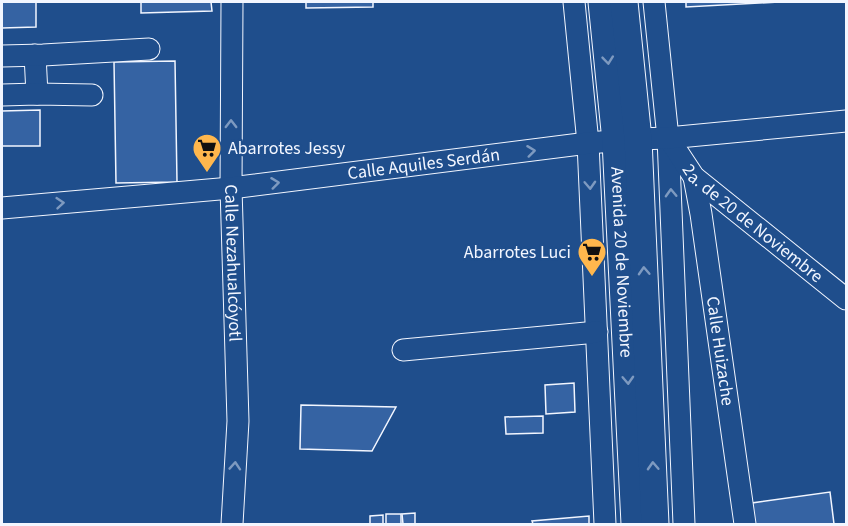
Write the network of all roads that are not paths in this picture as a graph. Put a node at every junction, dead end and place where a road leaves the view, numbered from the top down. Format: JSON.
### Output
{"nodes":[{"id":1,"x":232,"y":2,"type":"edge"},
{"id":2,"x":574,"y":2,"type":"edge"},
{"id":3,"x":602,"y":2,"type":"edge"},
{"id":4,"x":624,"y":2,"type":"edge"},
{"id":5,"x":654,"y":2,"type":"edge"},
{"id":6,"x":149,"y":49,"type":"dead end"},
{"id":7,"x":35,"y":55,"type":"junction"},
{"id":8,"x":2,"y":56,"type":"edge"},
{"id":9,"x":37,"y":94,"type":"junction"},
{"id":10,"x":2,"y":95,"type":"edge"},
{"id":11,"x":92,"y":95,"type":"dead end"},
{"id":12,"x":846,"y":121,"type":"edge"},
{"id":13,"x":668,"y":138,"type":"junction"},
{"id":14,"x":627,"y":140,"type":"junction"},
{"id":15,"x":588,"y":144,"type":"junction"},
{"id":16,"x":694,"y":177,"type":"junction"},
{"id":17,"x":231,"y":188,"type":"junction"},
{"id":18,"x":2,"y":208,"type":"edge"},
{"id":19,"x":846,"y":299,"type":"edge"},
{"id":20,"x":597,"y":332,"type":"junction"},
{"id":21,"x":403,"y":350,"type":"dead end"},
{"id":22,"x":232,"y":525,"type":"edge"},
{"id":23,"x":605,"y":525,"type":"edge"},
{"id":24,"x":635,"y":525,"type":"edge"},
{"id":25,"x":655,"y":525,"type":"edge"},
{"id":26,"x":684,"y":525,"type":"edge"},
{"id":27,"x":745,"y":525,"type":"edge"}],
"edges":[{"from":17,"to":1,"type":"street","name":"Calle Nezahualcóyotl","one_way":true},
{"from":2,"to":15,"type":"street","name":"Avenida 20 de Noviembre"},
{"from":3,"to":14,"type":"main road","name":"Avenida 20 de Noviembre","one_way":true},
{"from":4,"to":14,"type":"main road","name":"Avenida 20 de Noviembre"},
{"from":5,"to":13,"type":"street"},
{"from":6,"to":7,"type":"street"},
{"from":7,"to":8,"type":"street"},
{"from":7,"to":9,"type":"street"},
{"from":9,"to":10,"type":"street"},
{"from":9,"to":11,"type":"street"},
{"from":12,"to":13,"type":"street","name":"Calle Aquiles Serdán"},
{"from":13,"to":14,"type":"street","name":"Calle Aquiles Serdán"},
{"from":13,"to":16,"type":"street","name":"2a. de 20 de Noviembre"},
{"from":26,"to":13,"type":"street","one_way":true},
{"from":14,"to":15,"type":"street","name":"Calle Aquiles Serdán"},
{"from":14,"to":24,"type":"main road","name":"Avenida 20 de Noviembre","one_way":true},
{"from":25,"to":14,"type":"main road","name":"Avenida 20 de Noviembre","one_way":true},
{"from":17,"to":15,"type":"street","name":"Calle Aquiles Serdán","one_way":true},
{"from":15,"to":20,"type":"street","name":"Avenida 20 de Noviembre","one_way":true},
{"from":16,"to":19,"type":"street","name":"2a. de 20 de Noviembre"},
{"from":16,"to":27,"type":"street","name":"Calle Huizache"},
{"from":18,"to":17,"type":"street","name":"Calle Aquiles Serdán","one_way":true},
{"from":22,"to":17,"type":"street","name":"Calle Nezahualcóyotl","one_way":true},
{"from":20,"to":21,"type":"street"},
{"from":20,"to":23,"type":"street","name":"Avenida 20 de Noviembre"}]}
